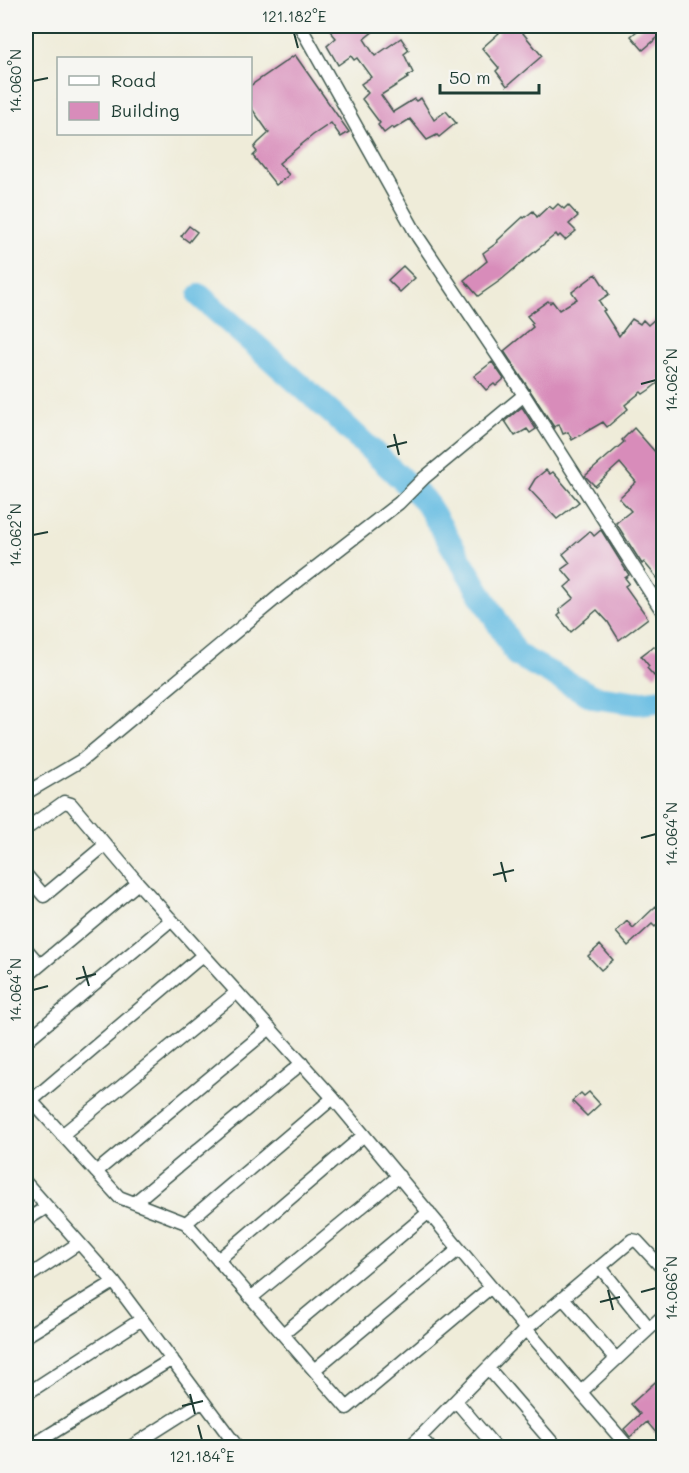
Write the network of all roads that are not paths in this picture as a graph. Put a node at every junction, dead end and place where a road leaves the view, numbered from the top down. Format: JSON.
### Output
{"nodes":[{"id":1,"x":300,"y":26,"type":"edge"},
{"id":2,"x":524,"y":395,"type":"junction"},
{"id":3,"x":663,"y":614,"type":"edge"},
{"id":4,"x":26,"y":794,"type":"edge"},
{"id":5,"x":26,"y":829,"type":"edge"},
{"id":6,"x":105,"y":845,"type":"junction"},
{"id":7,"x":26,"y":875,"type":"edge"},
{"id":8,"x":138,"y":883,"type":"junction"},
{"id":9,"x":171,"y":920,"type":"junction"},
{"id":10,"x":26,"y":949,"type":"edge"},
{"id":11,"x":203,"y":955,"type":"junction"},
{"id":12,"x":40,"y":965,"type":"junction"},
{"id":13,"x":26,"y":977,"type":"edge"},
{"id":14,"x":237,"y":992,"type":"junction"},
{"id":15,"x":270,"y":1028,"type":"junction"},
{"id":16,"x":26,"y":1041,"type":"edge"},
{"id":17,"x":302,"y":1064,"type":"junction"},
{"id":18,"x":28,"y":1098,"type":"edge"},
{"id":19,"x":333,"y":1098,"type":"junction"},
{"id":20,"x":62,"y":1135,"type":"junction"},
{"id":21,"x":364,"y":1135,"type":"junction"},
{"id":22,"x":96,"y":1172,"type":"junction"},
{"id":23,"x":399,"y":1176,"type":"junction"},
{"id":24,"x":26,"y":1183,"type":"edge"},
{"id":25,"x":134,"y":1203,"type":"junction"},
{"id":26,"x":46,"y":1207,"type":"junction"},
{"id":27,"x":429,"y":1212,"type":"junction"},
{"id":28,"x":26,"y":1220,"type":"edge"},
{"id":29,"x":186,"y":1223,"type":"junction"},
{"id":30,"x":79,"y":1243,"type":"junction"},
{"id":31,"x":459,"y":1249,"type":"junction"},
{"id":32,"x":218,"y":1260,"type":"junction"},
{"id":33,"x":600,"y":1268,"type":"junction"},
{"id":34,"x":663,"y":1270,"type":"edge"},
{"id":35,"x":26,"y":1278,"type":"edge"},
{"id":36,"x":114,"y":1282,"type":"junction"},
{"id":37,"x":491,"y":1287,"type":"junction"},
{"id":38,"x":251,"y":1298,"type":"junction"},
{"id":39,"x":563,"y":1298,"type":"junction"},
{"id":40,"x":663,"y":1315,"type":"edge"},
{"id":41,"x":142,"y":1319,"type":"junction"},
{"id":42,"x":649,"y":1328,"type":"junction"},
{"id":43,"x":526,"y":1329,"type":"junction"},
{"id":44,"x":283,"y":1334,"type":"junction"},
{"id":45,"x":26,"y":1336,"type":"edge"},
{"id":46,"x":172,"y":1359,"type":"junction"},
{"id":47,"x":616,"y":1359,"type":"junction"},
{"id":48,"x":488,"y":1368,"type":"junction"},
{"id":49,"x":314,"y":1370,"type":"junction"},
{"id":50,"x":581,"y":1392,"type":"junction"},
{"id":51,"x":26,"y":1394,"type":"edge"},
{"id":52,"x":203,"y":1401,"type":"junction"},
{"id":53,"x":456,"y":1401,"type":"junction"},
{"id":54,"x":420,"y":1437,"type":"junction"},
{"id":55,"x":231,"y":1445,"type":"edge"},
{"id":56,"x":28,"y":1448,"type":"edge"},
{"id":57,"x":129,"y":1448,"type":"edge"},
{"id":58,"x":408,"y":1448,"type":"edge"},
{"id":59,"x":430,"y":1448,"type":"edge"},
{"id":60,"x":496,"y":1448,"type":"edge"},
{"id":61,"x":558,"y":1448,"type":"edge"},
{"id":62,"x":629,"y":1448,"type":"edge"}],
"edges":[{"from":1,"to":2,"type":"street"},
{"from":2,"to":3,"type":"street"},
{"from":2,"to":4,"type":"street"},
{"from":5,"to":6,"type":"street"},
{"from":6,"to":7,"type":"street"},
{"from":6,"to":8,"type":"street"},
{"from":8,"to":9,"type":"street"},
{"from":8,"to":12,"type":"street"},
{"from":9,"to":11,"type":"street"},
{"from":9,"to":16,"type":"street"},
{"from":10,"to":12,"type":"street"},
{"from":11,"to":14,"type":"street"},
{"from":11,"to":18,"type":"street"},
{"from":12,"to":13,"type":"street"},
{"from":14,"to":15,"type":"street"},
{"from":14,"to":20,"type":"street"},
{"from":15,"to":17,"type":"street"},
{"from":15,"to":22,"type":"street"},
{"from":17,"to":19,"type":"street"},
{"from":17,"to":25,"type":"street"},
{"from":18,"to":20,"type":"street"},
{"from":19,"to":21,"type":"street"},
{"from":19,"to":29,"type":"street"},
{"from":20,"to":22,"type":"street"},
{"from":21,"to":23,"type":"street"},
{"from":21,"to":32,"type":"street"},
{"from":22,"to":25,"type":"street"},
{"from":23,"to":27,"type":"street"},
{"from":23,"to":38,"type":"street"},
{"from":24,"to":26,"type":"street"},
{"from":25,"to":29,"type":"street"},
{"from":26,"to":28,"type":"street"},
{"from":26,"to":30,"type":"street"},
{"from":27,"to":31,"type":"street"},
{"from":27,"to":44,"type":"street"},
{"from":29,"to":32,"type":"street"},
{"from":30,"to":35,"type":"street"},
{"from":30,"to":36,"type":"street"},
{"from":31,"to":37,"type":"street"},
{"from":31,"to":49,"type":"street"},
{"from":32,"to":38,"type":"street"},
{"from":33,"to":34,"type":"street"},
{"from":33,"to":39,"type":"street"},
{"from":33,"to":42,"type":"street"},
{"from":36,"to":41,"type":"street"},
{"from":36,"to":45,"type":"street"},
{"from":37,"to":43,"type":"street"},
{"from":37,"to":49,"type":"street"},
{"from":38,"to":44,"type":"street"},
{"from":39,"to":43,"type":"street"},
{"from":39,"to":47,"type":"street"},
{"from":40,"to":42,"type":"street"},
{"from":41,"to":46,"type":"street"},
{"from":41,"to":51,"type":"street"},
{"from":42,"to":47,"type":"street"},
{"from":43,"to":48,"type":"street"},
{"from":43,"to":50,"type":"street"},
{"from":44,"to":49,"type":"street"},
{"from":46,"to":52,"type":"street"},
{"from":46,"to":56,"type":"street"},
{"from":47,"to":50,"type":"street"},
{"from":48,"to":53,"type":"street"},
{"from":48,"to":61,"type":"street"},
{"from":50,"to":62,"type":"street"},
{"from":52,"to":55,"type":"street"},
{"from":52,"to":57,"type":"street"},
{"from":53,"to":54,"type":"street"},
{"from":53,"to":60,"type":"street"},
{"from":54,"to":58,"type":"street"},
{"from":54,"to":59,"type":"street"}]}
